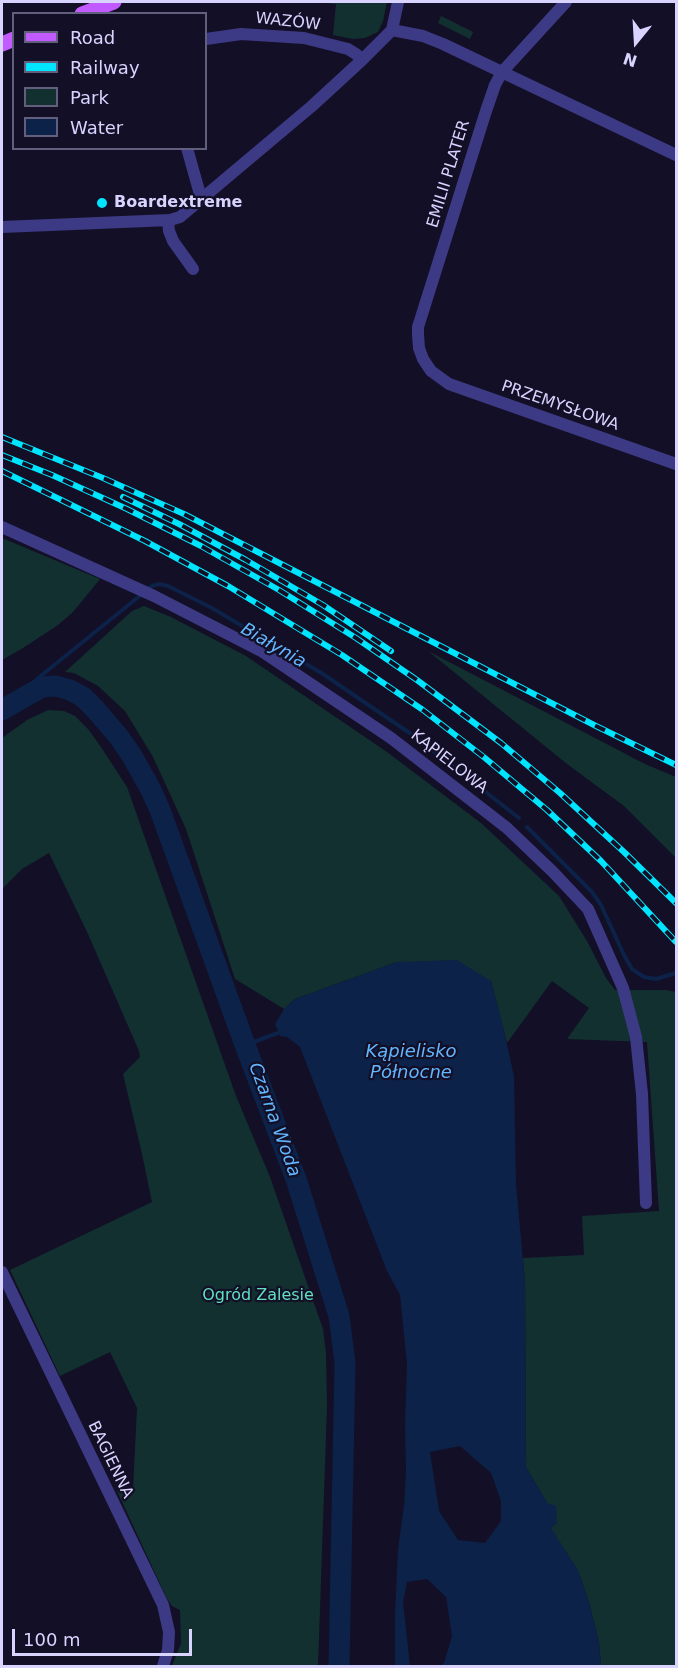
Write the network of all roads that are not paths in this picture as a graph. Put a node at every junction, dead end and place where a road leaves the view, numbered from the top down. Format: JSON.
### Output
{"nodes":[{"id":1,"x":114,"y":2,"type":"edge"},
{"id":2,"x":398,"y":2,"type":"edge"},
{"id":3,"x":566,"y":2,"type":"edge"},
{"id":4,"x":87,"y":12,"type":"edge"},
{"id":5,"x":392,"y":30,"type":"junction"},
{"id":6,"x":207,"y":39,"type":"edge"},
{"id":7,"x":362,"y":60,"type":"junction"},
{"id":8,"x":502,"y":72,"type":"junction"},
{"id":9,"x":188,"y":150,"type":"edge"},
{"id":10,"x":676,"y":155,"type":"edge"},
{"id":11,"x":201,"y":198,"type":"junction"},
{"id":12,"x":168,"y":220,"type":"junction"},
{"id":13,"x":2,"y":227,"type":"edge"},
{"id":14,"x":193,"y":269,"type":"dead end"},
{"id":15,"x":435,"y":376,"type":"joint"},
{"id":16,"x":676,"y":464,"type":"edge"},
{"id":17,"x":2,"y":527,"type":"edge"},
{"id":18,"x":646,"y":1203,"type":"dead end"},
{"id":19,"x":2,"y":1272,"type":"edge"},
{"id":20,"x":163,"y":1666,"type":"edge"}],
"edges":[{"from":1,"to":4,"type":"main road"},
{"from":2,"to":5,"type":"street"},
{"from":3,"to":8,"type":"street","name":"EMILII PLATER"},
{"from":5,"to":7,"type":"street"},
{"from":5,"to":8,"type":"street"},
{"from":6,"to":7,"type":"street","name":"WAZÓW"},
{"from":7,"to":11,"type":"street"},
{"from":8,"to":10,"type":"street"},
{"from":8,"to":15,"type":"street","name":"EMILII PLATER"},
{"from":9,"to":11,"type":"street"},
{"from":11,"to":12,"type":"street"},
{"from":12,"to":13,"type":"street"},
{"from":12,"to":14,"type":"street"},
{"from":15,"to":16,"type":"street","name":"PRZEMYSŁOWA"},
{"from":17,"to":18,"type":"street","name":"KĄPIELOWA"},
{"from":19,"to":20,"type":"street","name":"BAGIENNA"}]}
